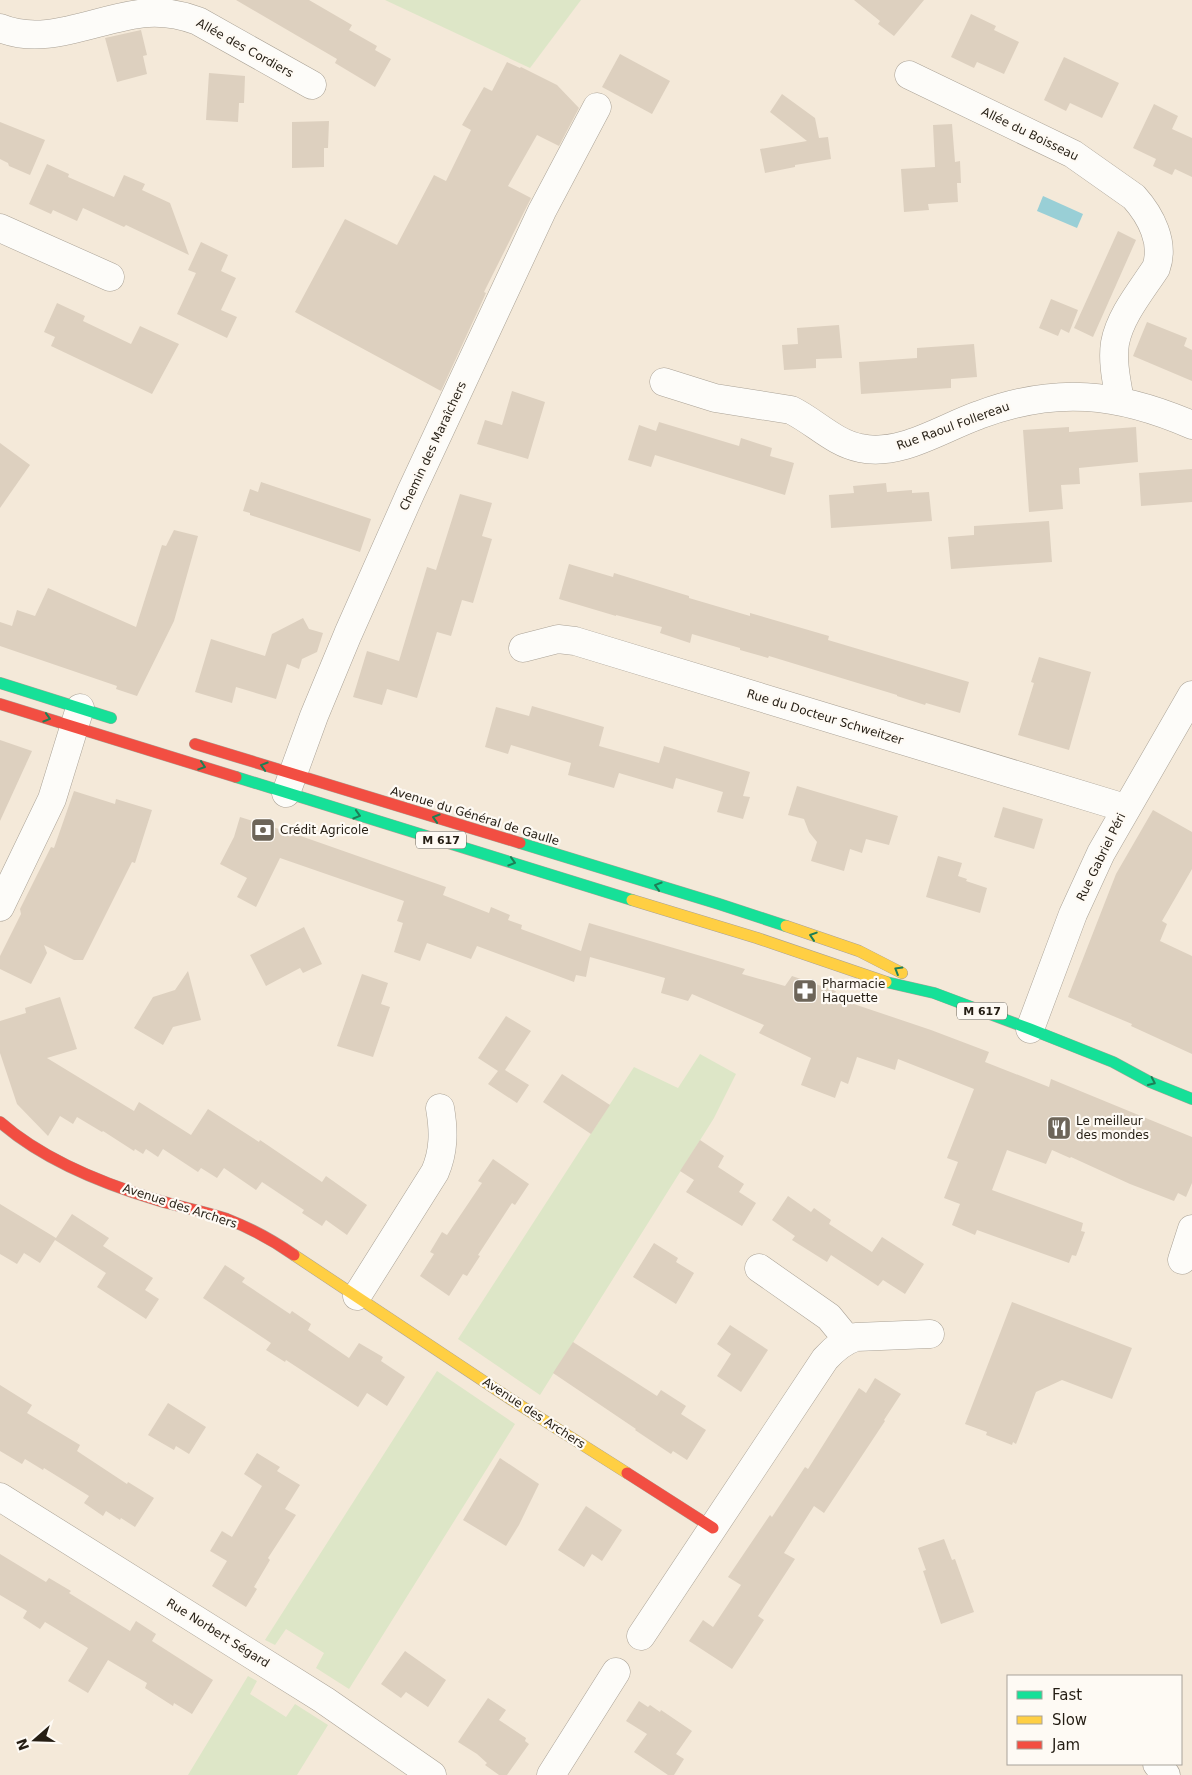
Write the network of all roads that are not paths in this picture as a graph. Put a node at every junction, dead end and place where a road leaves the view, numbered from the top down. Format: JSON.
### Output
{"nodes":[{"id":1,"x":0,"y":28,"type":"edge"},
{"id":2,"x":909,"y":76,"type":"dead end"},
{"id":3,"x":312,"y":84,"type":"dead end"},
{"id":4,"x":597,"y":107,"type":"dead end"},
{"id":5,"x":0,"y":228,"type":"edge"},
{"id":6,"x":110,"y":276,"type":"dead end"},
{"id":7,"x":664,"y":382,"type":"dead end"},
{"id":8,"x":1120,"y":401,"type":"junction"},
{"id":9,"x":1192,"y":425,"type":"edge"},
{"id":10,"x":523,"y":648,"type":"dead end"},
{"id":11,"x":0,"y":683,"type":"edge"},
{"id":12,"x":0,"y":704,"type":"edge"},
{"id":13,"x":1190,"y":704,"type":"edge"},
{"id":14,"x":77,"y":718,"type":"junction"},
{"id":15,"x":126,"y":723,"type":"dead end"},
{"id":16,"x":181,"y":740,"type":"dead end"},
{"id":17,"x":289,"y":784,"type":"junction"},
{"id":18,"x":1125,"y":808,"type":"junction"},
{"id":19,"x":0,"y":907,"type":"edge"},
{"id":20,"x":934,"y":993,"type":"junction"},
{"id":21,"x":1030,"y":1029,"type":"junction"},
{"id":22,"x":1113,"y":1062,"type":"junction"},
{"id":23,"x":1141,"y":1065,"type":"dead end"},
{"id":24,"x":1192,"y":1099,"type":"edge"},
{"id":25,"x":440,"y":1108,"type":"dead end"},
{"id":26,"x":0,"y":1122,"type":"edge"},
{"id":27,"x":1192,"y":1229,"type":"edge"},
{"id":28,"x":1182,"y":1260,"type":"dead end"},
{"id":29,"x":759,"y":1268,"type":"dead end"},
{"id":30,"x":357,"y":1296,"type":"junction"},
{"id":31,"x":930,"y":1334,"type":"dead end"},
{"id":32,"x":847,"y":1339,"type":"junction"},
{"id":33,"x":0,"y":1497,"type":"edge"},
{"id":34,"x":713,"y":1528,"type":"junction"},
{"id":35,"x":641,"y":1636,"type":"dead end"},
{"id":36,"x":616,"y":1672,"type":"dead end"},
{"id":37,"x":1158,"y":1765,"type":"edge"},
{"id":38,"x":432,"y":1775,"type":"edge"},
{"id":39,"x":551,"y":1775,"type":"edge"},
{"id":40,"x":1166,"y":1775,"type":"edge"}],
"edges":[{"from":1,"to":3,"type":"street","name":"Allée des Cordiers"},
{"from":2,"to":8,"type":"street","name":"Allée du Boisseau"},
{"from":4,"to":17,"type":"street","name":"Chemin des Maraîchers"},
{"from":5,"to":6,"type":"street"},
{"from":7,"to":8,"type":"street","name":"Rue Raoul Follereau"},
{"from":8,"to":9,"type":"street","name":"Rue Raoul Follereau"},
{"from":10,"to":18,"type":"street","name":"Rue du Docteur Schweitzer"},
{"from":11,"to":14,"type":"main road","name":"Avenue du Général de Gaulle","number":"M 617"},
{"from":12,"to":14,"type":"main road","name":"Avenue du Général de Gaulle","number":"M 617","one_way":true},
{"from":13,"to":18,"type":"street","name":"Rue Gabriel Péri"},
{"from":14,"to":15,"type":"main road","name":"Avenue du Général de Gaulle","number":"M 617"},
{"from":14,"to":17,"type":"main road","name":"Avenue du Général de Gaulle","number":"M 617","one_way":true},
{"from":14,"to":19,"type":"street"},
{"from":17,"to":16,"type":"main road","name":"Avenue du Général de Gaulle","number":"M 617","one_way":true},
{"from":17,"to":20,"type":"main road","name":"Avenue du Général de Gaulle","number":"M 617","one_way":true},
{"from":20,"to":17,"type":"main road","name":"Avenue du Général de Gaulle","number":"M 617","one_way":true},
{"from":18,"to":21,"type":"street","name":"Rue Gabriel Péri"},
{"from":20,"to":21,"type":"main road","name":"Avenue du Général de Gaulle","number":"M 617"},
{"from":21,"to":22,"type":"main road","name":"Avenue du Général de Gaulle","number":"M 617"},
{"from":22,"to":23,"type":"main road","name":"Avenue du Général de Gaulle","number":"M 617"},
{"from":22,"to":24,"type":"main road","name":"Avenue du Général de Gaulle","number":"M 617","one_way":true},
{"from":25,"to":30,"type":"street"},
{"from":26,"to":30,"type":"main road","name":"Avenue des Archers"},
{"from":27,"to":28,"type":"street"},
{"from":29,"to":32,"type":"street"},
{"from":30,"to":34,"type":"main road","name":"Avenue des Archers"},
{"from":31,"to":32,"type":"street"},
{"from":32,"to":34,"type":"street"},
{"from":33,"to":38,"type":"street","name":"Rue Norbert Ségard"},
{"from":34,"to":35,"type":"street"},
{"from":36,"to":39,"type":"street"},
{"from":37,"to":40,"type":"street"}]}
